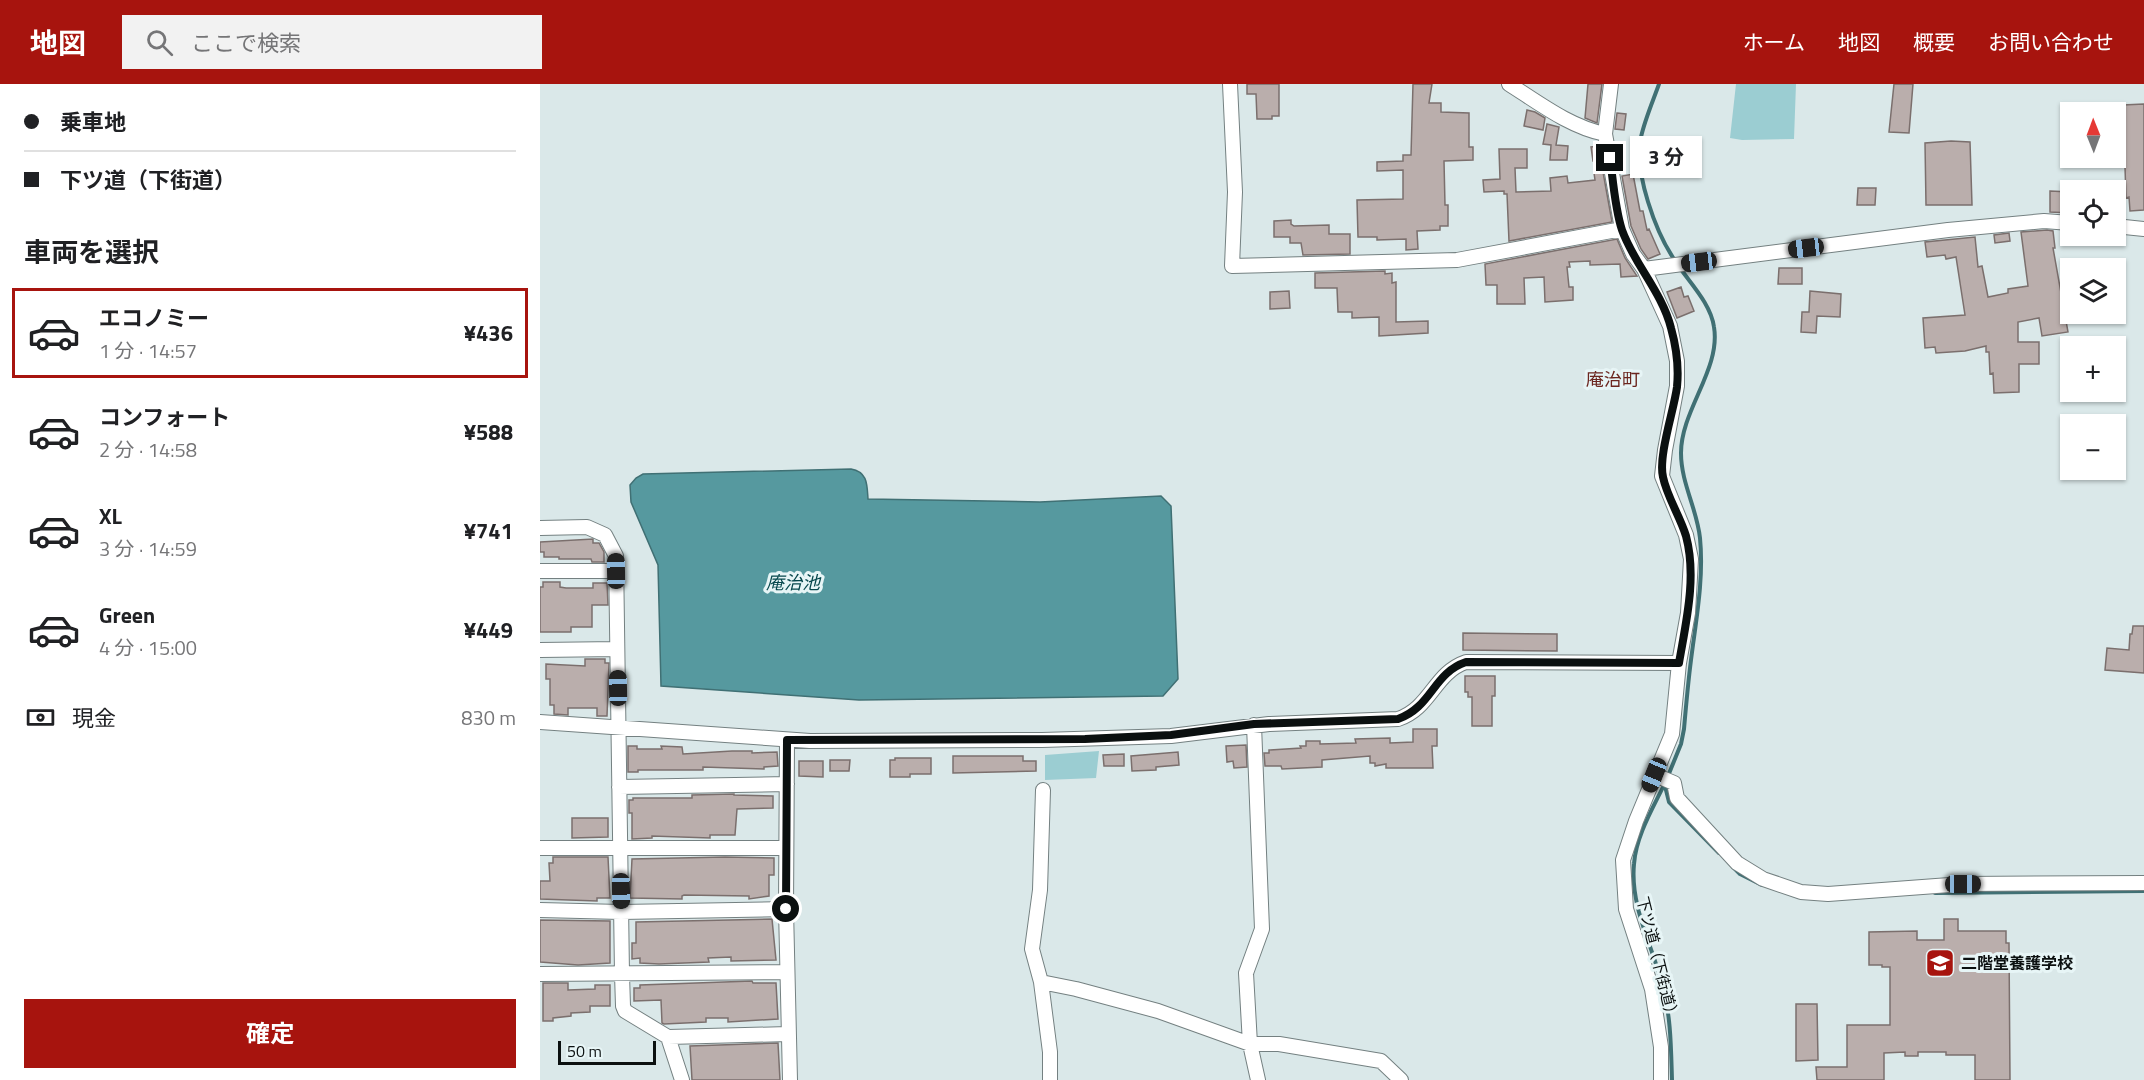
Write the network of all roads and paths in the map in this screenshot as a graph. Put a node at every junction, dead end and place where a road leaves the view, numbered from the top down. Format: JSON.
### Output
{"nodes":[{"id":1,"x":1230,"y":84,"type":"edge"},
{"id":2,"x":1509,"y":84,"type":"edge"},
{"id":3,"x":1611,"y":84,"type":"edge"},
{"id":4,"x":1605,"y":134,"type":"junction"},
{"id":5,"x":2060,"y":222,"type":"edge"},
{"id":6,"x":2126,"y":227,"type":"edge"},
{"id":7,"x":1622,"y":229,"type":"junction"},
{"id":8,"x":2144,"y":229,"type":"edge"},
{"id":9,"x":1644,"y":269,"type":"junction"},
{"id":10,"x":540,"y":528,"type":"edge"},
{"id":11,"x":540,"y":571,"type":"edge"},
{"id":12,"x":616,"y":571,"type":"junction"},
{"id":13,"x":617,"y":649,"type":"junction"},
{"id":14,"x":540,"y":650,"type":"edge"},
{"id":15,"x":1679,"y":663,"type":"junction"},
{"id":16,"x":540,"y":722,"type":"edge"},
{"id":17,"x":1254,"y":724,"type":"junction"},
{"id":18,"x":618,"y":728,"type":"junction"},
{"id":19,"x":787,"y":740,"type":"junction"},
{"id":20,"x":1654,"y":775,"type":"junction"},
{"id":21,"x":788,"y":784,"type":"junction"},
{"id":22,"x":619,"y":787,"type":"junction"},
{"id":23,"x":1043,"y":790,"type":"dead end"},
{"id":24,"x":540,"y":848,"type":"edge"},
{"id":25,"x":786,"y":848,"type":"junction"},
{"id":26,"x":620,"y":849,"type":"junction"},
{"id":27,"x":2144,"y":882,"type":"edge"},
{"id":28,"x":786,"y":909,"type":"junction"},
{"id":29,"x":540,"y":910,"type":"edge"},
{"id":30,"x":621,"y":912,"type":"junction"},
{"id":31,"x":787,"y":972,"type":"junction"},
{"id":32,"x":540,"y":974,"type":"edge"},
{"id":33,"x":622,"y":974,"type":"junction"},
{"id":34,"x":1041,"y":982,"type":"junction"},
{"id":35,"x":788,"y":1034,"type":"junction"},
{"id":36,"x":668,"y":1037,"type":"junction"},
{"id":37,"x":1250,"y":1044,"type":"junction"},
{"id":38,"x":682,"y":1080,"type":"edge"},
{"id":39,"x":790,"y":1080,"type":"edge"},
{"id":40,"x":1050,"y":1080,"type":"edge"},
{"id":41,"x":1258,"y":1080,"type":"edge"},
{"id":42,"x":1401,"y":1080,"type":"edge"},
{"id":43,"x":1661,"y":1080,"type":"edge"}],
"edges":[{"from":1,"to":7,"type":"street"},
{"from":2,"to":4,"type":"street"},
{"from":3,"to":4,"type":"street","name":"下ツ道（下街道）"},
{"from":4,"to":7,"type":"street","name":"下ツ道（下街道）"},
{"from":5,"to":9,"type":"street"},
{"from":6,"to":8,"type":"street"},
{"from":7,"to":9,"type":"street","name":"下ツ道（下街道）"},
{"from":9,"to":15,"type":"street","name":"下ツ道（下街道）"},
{"from":10,"to":12,"type":"street"},
{"from":11,"to":12,"type":"street"},
{"from":12,"to":13,"type":"street"},
{"from":13,"to":14,"type":"street"},
{"from":13,"to":18,"type":"street"},
{"from":15,"to":17,"type":"street"},
{"from":15,"to":20,"type":"street","name":"下ツ道（下街道）"},
{"from":16,"to":18,"type":"street"},
{"from":17,"to":19,"type":"street"},
{"from":17,"to":37,"type":"street"},
{"from":18,"to":19,"type":"street"},
{"from":18,"to":22,"type":"street"},
{"from":19,"to":21,"type":"street"},
{"from":20,"to":27,"type":"street"},
{"from":20,"to":43,"type":"street","name":"下ツ道（下街道）"},
{"from":21,"to":22,"type":"street"},
{"from":21,"to":25,"type":"street"},
{"from":22,"to":26,"type":"street"},
{"from":23,"to":34,"type":"street"},
{"from":24,"to":26,"type":"street"},
{"from":25,"to":26,"type":"street"},
{"from":25,"to":28,"type":"street"},
{"from":26,"to":30,"type":"street"},
{"from":28,"to":30,"type":"street"},
{"from":28,"to":31,"type":"street"},
{"from":29,"to":30,"type":"street"},
{"from":30,"to":33,"type":"street"},
{"from":31,"to":33,"type":"street"},
{"from":31,"to":35,"type":"street"},
{"from":32,"to":33,"type":"street"},
{"from":33,"to":36,"type":"street"},
{"from":34,"to":37,"type":"street"},
{"from":34,"to":40,"type":"street"},
{"from":35,"to":36,"type":"street"},
{"from":35,"to":39,"type":"street"},
{"from":36,"to":38,"type":"street"},
{"from":37,"to":41,"type":"street"},
{"from":37,"to":42,"type":"street"}]}
